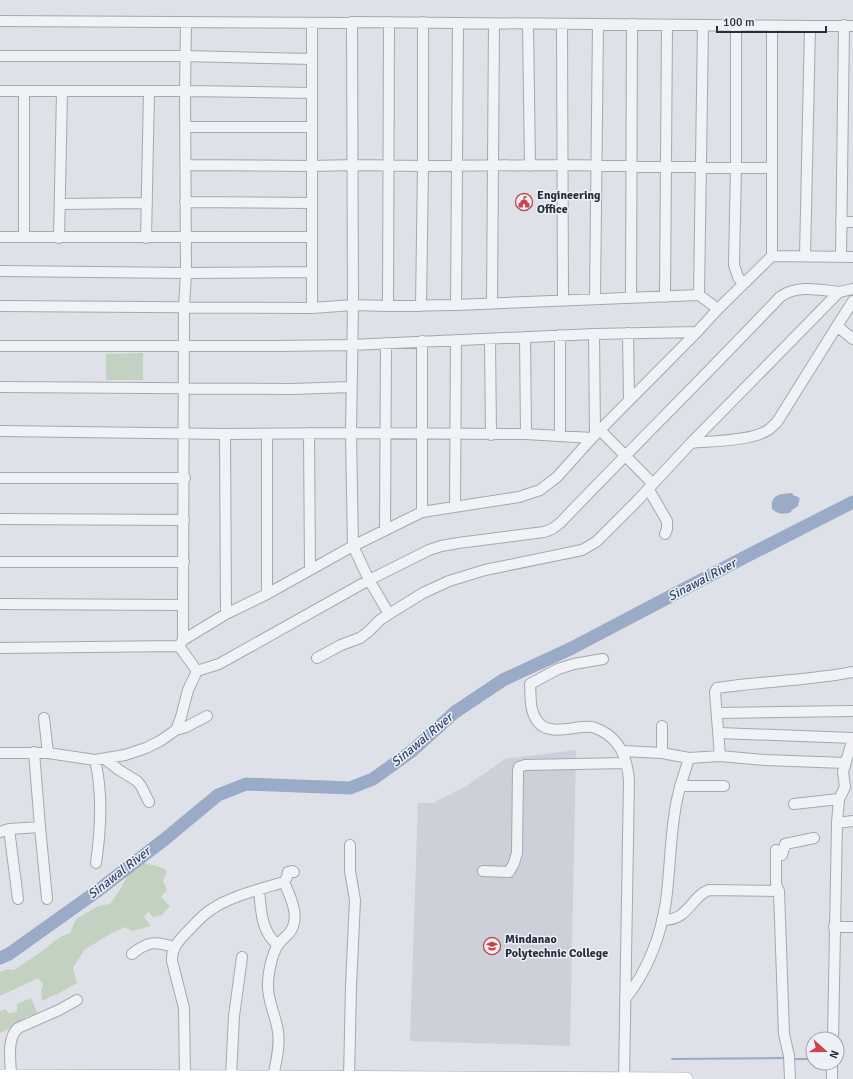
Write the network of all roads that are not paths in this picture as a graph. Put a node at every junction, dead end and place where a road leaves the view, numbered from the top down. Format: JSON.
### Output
{"nodes":[{"id":1,"x":0,"y":21,"type":"edge"},
{"id":2,"x":186,"y":22,"type":"junction"},
{"id":3,"x":352,"y":22,"type":"junction"},
{"id":4,"x":389,"y":22,"type":"junction"},
{"id":5,"x":423,"y":22,"type":"junction"},
{"id":6,"x":312,"y":23,"type":"junction"},
{"id":7,"x":458,"y":23,"type":"junction"},
{"id":8,"x":494,"y":24,"type":"junction"},
{"id":9,"x":528,"y":24,"type":"junction"},
{"id":10,"x":562,"y":24,"type":"junction"},
{"id":11,"x":632,"y":24,"type":"junction"},
{"id":12,"x":598,"y":25,"type":"junction"},
{"id":13,"x":667,"y":25,"type":"junction"},
{"id":14,"x":703,"y":25,"type":"junction"},
{"id":15,"x":736,"y":25,"type":"junction"},
{"id":16,"x":772,"y":26,"type":"junction"},
{"id":17,"x":810,"y":26,"type":"junction"},
{"id":18,"x":849,"y":26,"type":"edge"},
{"id":19,"x":0,"y":56,"type":"edge"},
{"id":20,"x":185,"y":56,"type":"junction"},
{"id":21,"x":312,"y":58,"type":"junction"},
{"id":22,"x":848,"y":61,"type":"edge"},
{"id":23,"x":62,"y":90,"type":"junction"},
{"id":24,"x":0,"y":91,"type":"edge"},
{"id":25,"x":24,"y":91,"type":"junction"},
{"id":26,"x":149,"y":91,"type":"junction"},
{"id":27,"x":185,"y":91,"type":"junction"},
{"id":28,"x":312,"y":93,"type":"junction"},
{"id":29,"x":848,"y":96,"type":"edge"},
{"id":30,"x":185,"y":127,"type":"junction"},
{"id":31,"x":312,"y":127,"type":"junction"},
{"id":32,"x":848,"y":131,"type":"edge"},
{"id":33,"x":354,"y":164,"type":"junction"},
{"id":34,"x":186,"y":165,"type":"junction"},
{"id":35,"x":562,"y":165,"type":"junction"},
{"id":36,"x":312,"y":166,"type":"junction"},
{"id":37,"x":388,"y":166,"type":"junction"},
{"id":38,"x":423,"y":166,"type":"junction"},
{"id":39,"x":458,"y":166,"type":"junction"},
{"id":40,"x":493,"y":166,"type":"junction"},
{"id":41,"x":530,"y":166,"type":"junction"},
{"id":42,"x":597,"y":166,"type":"junction"},
{"id":43,"x":630,"y":166,"type":"junction"},
{"id":44,"x":667,"y":166,"type":"junction"},
{"id":45,"x":702,"y":166,"type":"junction"},
{"id":46,"x":736,"y":166,"type":"junction"},
{"id":47,"x":771,"y":168,"type":"junction"},
{"id":48,"x":185,"y":202,"type":"junction"},
{"id":49,"x":147,"y":203,"type":"junction"},
{"id":50,"x":312,"y":203,"type":"junction"},
{"id":51,"x":60,"y":204,"type":"junction"},
{"id":52,"x":841,"y":222,"type":"junction"},
{"id":53,"x":853,"y":222,"type":"edge"},
{"id":54,"x":0,"y":237,"type":"edge"},
{"id":55,"x":24,"y":237,"type":"junction"},
{"id":56,"x":186,"y":237,"type":"junction"},
{"id":57,"x":312,"y":237,"type":"junction"},
{"id":58,"x":59,"y":238,"type":"junction"},
{"id":59,"x":146,"y":238,"type":"junction"},
{"id":60,"x":772,"y":256,"type":"junction"},
{"id":61,"x":805,"y":256,"type":"junction"},
{"id":62,"x":841,"y":257,"type":"junction"},
{"id":63,"x":853,"y":257,"type":"edge"},
{"id":64,"x":0,"y":271,"type":"edge"},
{"id":65,"x":312,"y":272,"type":"junction"},
{"id":66,"x":186,"y":273,"type":"junction"},
{"id":67,"x":743,"y":284,"type":"junction"},
{"id":68,"x":853,"y":289,"type":"edge"},
{"id":69,"x":839,"y":292,"type":"junction"},
{"id":70,"x":699,"y":295,"type":"junction"},
{"id":71,"x":665,"y":297,"type":"junction"},
{"id":72,"x":595,"y":298,"type":"junction"},
{"id":73,"x":631,"y":298,"type":"junction"},
{"id":74,"x":563,"y":300,"type":"junction"},
{"id":75,"x":853,"y":301,"type":"edge"},
{"id":76,"x":492,"y":303,"type":"junction"},
{"id":77,"x":353,"y":305,"type":"junction"},
{"id":78,"x":456,"y":305,"type":"junction"},
{"id":79,"x":0,"y":306,"type":"edge"},
{"id":80,"x":388,"y":306,"type":"junction"},
{"id":81,"x":421,"y":306,"type":"junction"},
{"id":82,"x":184,"y":307,"type":"junction"},
{"id":83,"x":312,"y":308,"type":"junction"},
{"id":84,"x":718,"y":309,"type":"junction"},
{"id":85,"x":838,"y":326,"type":"junction"},
{"id":86,"x":698,"y":332,"type":"junction"},
{"id":87,"x":628,"y":333,"type":"junction"},
{"id":88,"x":594,"y":334,"type":"junction"},
{"id":89,"x":560,"y":335,"type":"junction"},
{"id":90,"x":526,"y":337,"type":"junction"},
{"id":91,"x":490,"y":339,"type":"junction"},
{"id":92,"x":853,"y":339,"type":"edge"},
{"id":93,"x":456,"y":340,"type":"junction"},
{"id":94,"x":422,"y":341,"type":"junction"},
{"id":95,"x":386,"y":343,"type":"junction"},
{"id":96,"x":351,"y":345,"type":"junction"},
{"id":97,"x":0,"y":346,"type":"edge"},
{"id":98,"x":184,"y":346,"type":"junction"},
{"id":99,"x":0,"y":387,"type":"edge"},
{"id":100,"x":351,"y":387,"type":"junction"},
{"id":101,"x":185,"y":388,"type":"junction"},
{"id":102,"x":629,"y":400,"type":"junction"},
{"id":103,"x":0,"y":432,"type":"edge"},
{"id":104,"x":309,"y":433,"type":"junction"},
{"id":105,"x":350,"y":433,"type":"junction"},
{"id":106,"x":385,"y":433,"type":"junction"},
{"id":107,"x":184,"y":434,"type":"junction"},
{"id":108,"x":225,"y":434,"type":"junction"},
{"id":109,"x":267,"y":434,"type":"junction"},
{"id":110,"x":421,"y":434,"type":"junction"},
{"id":111,"x":456,"y":434,"type":"junction"},
{"id":112,"x":526,"y":434,"type":"junction"},
{"id":113,"x":596,"y":434,"type":"junction"},
{"id":114,"x":492,"y":435,"type":"junction"},
{"id":115,"x":560,"y":436,"type":"junction"},
{"id":116,"x":692,"y":443,"type":"junction"},
{"id":117,"x":626,"y":455,"type":"junction"},
{"id":118,"x":0,"y":478,"type":"edge"},
{"id":119,"x":184,"y":478,"type":"junction"},
{"id":120,"x":651,"y":487,"type":"junction"},
{"id":121,"x":455,"y":507,"type":"junction"},
{"id":122,"x":422,"y":512,"type":"junction"},
{"id":123,"x":0,"y":519,"type":"edge"},
{"id":124,"x":184,"y":520,"type":"junction"},
{"id":125,"x":385,"y":530,"type":"junction"},
{"id":126,"x":665,"y":534,"type":"dead end"},
{"id":127,"x":353,"y":546,"type":"junction"},
{"id":128,"x":0,"y":562,"type":"edge"},
{"id":129,"x":184,"y":562,"type":"junction"},
{"id":130,"x":310,"y":570,"type":"junction"},
{"id":131,"x":369,"y":580,"type":"junction"},
{"id":132,"x":267,"y":594,"type":"junction"},
{"id":133,"x":0,"y":604,"type":"edge"},
{"id":134,"x":183,"y":605,"type":"junction"},
{"id":135,"x":226,"y":614,"type":"junction"},
{"id":136,"x":389,"y":614,"type":"junction"},
{"id":137,"x":181,"y":643,"type":"junction"},
{"id":138,"x":0,"y":648,"type":"edge"},
{"id":139,"x":317,"y":658,"type":"dead end"},
{"id":140,"x":603,"y":660,"type":"dead end"},
{"id":141,"x":197,"y":671,"type":"junction"},
{"id":142,"x":853,"y":672,"type":"edge"},
{"id":143,"x":853,"y":711,"type":"edge"},
{"id":144,"x":718,"y":713,"type":"junction"},
{"id":145,"x":207,"y":716,"type":"dead end"},
{"id":146,"x":44,"y":718,"type":"dead end"},
{"id":147,"x":662,"y":726,"type":"dead end"},
{"id":148,"x":176,"y":730,"type":"junction"},
{"id":149,"x":719,"y":733,"type":"junction"},
{"id":150,"x":853,"y":738,"type":"edge"},
{"id":151,"x":623,"y":751,"type":"junction"},
{"id":152,"x":34,"y":752,"type":"junction"},
{"id":153,"x":0,"y":753,"type":"edge"},
{"id":154,"x":48,"y":753,"type":"junction"},
{"id":155,"x":662,"y":753,"type":"junction"},
{"id":156,"x":720,"y":756,"type":"junction"},
{"id":157,"x":689,"y":758,"type":"junction"},
{"id":158,"x":100,"y":759,"type":"junction"},
{"id":159,"x":845,"y":762,"type":"junction"},
{"id":160,"x":626,"y":763,"type":"junction"},
{"id":161,"x":680,"y":786,"type":"junction"},
{"id":162,"x":724,"y":786,"type":"dead end"},
{"id":163,"x":849,"y":786,"type":"edge"},
{"id":164,"x":839,"y":799,"type":"junction"},
{"id":165,"x":149,"y":802,"type":"dead end"},
{"id":166,"x":794,"y":804,"type":"dead end"},
{"id":167,"x":853,"y":821,"type":"edge"},
{"id":168,"x":837,"y":823,"type":"junction"},
{"id":169,"x":40,"y":827,"type":"junction"},
{"id":170,"x":5,"y":831,"type":"edge"},
{"id":171,"x":814,"y":838,"type":"dead end"},
{"id":172,"x":350,"y":845,"type":"dead end"},
{"id":173,"x":96,"y":862,"type":"dead end"},
{"id":174,"x":483,"y":871,"type":"dead end"},
{"id":175,"x":294,"y":872,"type":"dead end"},
{"id":176,"x":284,"y":882,"type":"junction"},
{"id":177,"x":259,"y":890,"type":"junction"},
{"id":178,"x":779,"y":891,"type":"junction"},
{"id":179,"x":18,"y":899,"type":"dead end"},
{"id":180,"x":47,"y":899,"type":"dead end"},
{"id":181,"x":662,"y":920,"type":"junction"},
{"id":182,"x":834,"y":927,"type":"junction"},
{"id":183,"x":853,"y":927,"type":"edge"},
{"id":184,"x":278,"y":945,"type":"junction"},
{"id":185,"x":174,"y":947,"type":"junction"},
{"id":186,"x":132,"y":954,"type":"dead end"},
{"id":187,"x":242,"y":957,"type":"dead end"},
{"id":188,"x":625,"y":999,"type":"junction"},
{"id":189,"x":77,"y":1000,"type":"dead end"},
{"id":190,"x":833,"y":1031,"type":"edge"},
{"id":191,"x":12,"y":1077,"type":"edge"},
{"id":192,"x":185,"y":1077,"type":"junction"},
{"id":193,"x":231,"y":1077,"type":"junction"},
{"id":194,"x":273,"y":1077,"type":"junction"},
{"id":195,"x":83,"y":1078,"type":"edge"},
{"id":196,"x":349,"y":1078,"type":"junction"},
{"id":197,"x":490,"y":1079,"type":"edge"},
{"id":198,"x":608,"y":1079,"type":"edge"},
{"id":199,"x":624,"y":1079,"type":"edge"},
{"id":200,"x":686,"y":1079,"type":"edge"},
{"id":201,"x":790,"y":1079,"type":"edge"}],
"edges":[{"from":1,"to":2,"type":"street"},
{"from":2,"to":6,"type":"street"},
{"from":2,"to":20,"type":"street"},
{"from":3,"to":4,"type":"street"},
{"from":3,"to":6,"type":"street"},
{"from":3,"to":33,"type":"street"},
{"from":4,"to":5,"type":"street"},
{"from":4,"to":37,"type":"street"},
{"from":5,"to":7,"type":"street"},
{"from":5,"to":38,"type":"street"},
{"from":6,"to":21,"type":"street"},
{"from":7,"to":8,"type":"street"},
{"from":7,"to":39,"type":"street"},
{"from":8,"to":9,"type":"street"},
{"from":8,"to":40,"type":"street"},
{"from":9,"to":10,"type":"street"},
{"from":9,"to":41,"type":"street"},
{"from":10,"to":12,"type":"street"},
{"from":10,"to":35,"type":"street"},
{"from":11,"to":12,"type":"street"},
{"from":11,"to":13,"type":"street"},
{"from":11,"to":43,"type":"street"},
{"from":12,"to":42,"type":"street"},
{"from":13,"to":14,"type":"street"},
{"from":13,"to":44,"type":"street"},
{"from":14,"to":15,"type":"street"},
{"from":14,"to":45,"type":"street"},
{"from":15,"to":16,"type":"street"},
{"from":15,"to":46,"type":"street"},
{"from":16,"to":17,"type":"street"},
{"from":16,"to":47,"type":"street"},
{"from":17,"to":18,"type":"street"},
{"from":17,"to":61,"type":"street"},
{"from":18,"to":22,"type":"street"},
{"from":19,"to":20,"type":"street"},
{"from":20,"to":21,"type":"street"},
{"from":20,"to":27,"type":"street"},
{"from":21,"to":28,"type":"street"},
{"from":22,"to":29,"type":"street"},
{"from":23,"to":25,"type":"street"},
{"from":23,"to":26,"type":"street"},
{"from":23,"to":51,"type":"street"},
{"from":24,"to":25,"type":"street"},
{"from":25,"to":55,"type":"street"},
{"from":26,"to":27,"type":"street"},
{"from":26,"to":49,"type":"street"},
{"from":27,"to":28,"type":"street"},
{"from":27,"to":30,"type":"street"},
{"from":28,"to":31,"type":"street"},
{"from":29,"to":32,"type":"street"},
{"from":30,"to":31,"type":"street"},
{"from":30,"to":34,"type":"street"},
{"from":31,"to":36,"type":"street"},
{"from":32,"to":52,"type":"street"},
{"from":33,"to":36,"type":"street"},
{"from":33,"to":37,"type":"street"},
{"from":33,"to":77,"type":"street"},
{"from":34,"to":36,"type":"street"},
{"from":34,"to":48,"type":"street"},
{"from":35,"to":41,"type":"street"},
{"from":35,"to":42,"type":"street"},
{"from":35,"to":74,"type":"street"},
{"from":36,"to":50,"type":"street"},
{"from":37,"to":38,"type":"street"},
{"from":37,"to":80,"type":"street"},
{"from":38,"to":39,"type":"street"},
{"from":38,"to":81,"type":"street"},
{"from":39,"to":40,"type":"street"},
{"from":39,"to":78,"type":"street"},
{"from":40,"to":41,"type":"street"},
{"from":40,"to":76,"type":"street"},
{"from":42,"to":43,"type":"street"},
{"from":42,"to":72,"type":"street"},
{"from":43,"to":44,"type":"street"},
{"from":43,"to":73,"type":"street"},
{"from":44,"to":45,"type":"street"},
{"from":44,"to":71,"type":"street"},
{"from":45,"to":46,"type":"street"},
{"from":45,"to":70,"type":"street"},
{"from":46,"to":47,"type":"street"},
{"from":46,"to":67,"type":"street"},
{"from":47,"to":60,"type":"street"},
{"from":48,"to":50,"type":"street"},
{"from":48,"to":56,"type":"street"},
{"from":49,"to":51,"type":"street"},
{"from":49,"to":59,"type":"street"},
{"from":50,"to":57,"type":"street"},
{"from":51,"to":58,"type":"street"},
{"from":52,"to":53,"type":"street"},
{"from":52,"to":62,"type":"street"},
{"from":54,"to":55,"type":"street"},
{"from":55,"to":58,"type":"street"},
{"from":56,"to":57,"type":"street"},
{"from":56,"to":59,"type":"street"},
{"from":56,"to":66,"type":"street"},
{"from":57,"to":65,"type":"street"},
{"from":58,"to":59,"type":"street"},
{"from":60,"to":61,"type":"street"},
{"from":60,"to":67,"type":"street"},
{"from":61,"to":62,"type":"street"},
{"from":62,"to":63,"type":"street"},
{"from":64,"to":66,"type":"street"},
{"from":65,"to":66,"type":"street"},
{"from":65,"to":83,"type":"street"},
{"from":66,"to":82,"type":"street"},
{"from":67,"to":84,"type":"street"},
{"from":68,"to":69,"type":"street"},
{"from":69,"to":116,"type":"street"},
{"from":69,"to":117,"type":"street"},
{"from":70,"to":71,"type":"street"},
{"from":70,"to":84,"type":"street"},
{"from":71,"to":73,"type":"street"},
{"from":72,"to":73,"type":"street"},
{"from":72,"to":74,"type":"street"},
{"from":74,"to":76,"type":"street"},
{"from":75,"to":85,"type":"street"},
{"from":76,"to":78,"type":"street"},
{"from":77,"to":80,"type":"street"},
{"from":77,"to":83,"type":"street"},
{"from":77,"to":96,"type":"street"},
{"from":78,"to":81,"type":"street"},
{"from":79,"to":82,"type":"street"},
{"from":80,"to":81,"type":"street"},
{"from":82,"to":83,"type":"street"},
{"from":82,"to":98,"type":"street"},
{"from":84,"to":86,"type":"street"},
{"from":85,"to":92,"type":"street"},
{"from":85,"to":116,"type":"street"},
{"from":86,"to":87,"type":"street"},
{"from":86,"to":102,"type":"street"},
{"from":87,"to":88,"type":"street"},
{"from":87,"to":102,"type":"street"},
{"from":88,"to":89,"type":"street"},
{"from":88,"to":113,"type":"street"},
{"from":89,"to":90,"type":"street"},
{"from":89,"to":115,"type":"street"},
{"from":90,"to":91,"type":"street"},
{"from":90,"to":112,"type":"street"},
{"from":91,"to":93,"type":"street"},
{"from":91,"to":114,"type":"street"},
{"from":93,"to":94,"type":"street"},
{"from":93,"to":111,"type":"street"},
{"from":94,"to":95,"type":"street"},
{"from":94,"to":110,"type":"street"},
{"from":95,"to":96,"type":"street"},
{"from":95,"to":106,"type":"street"},
{"from":96,"to":98,"type":"street"},
{"from":96,"to":100,"type":"street"},
{"from":97,"to":98,"type":"street"},
{"from":98,"to":101,"type":"street"},
{"from":99,"to":101,"type":"street"},
{"from":100,"to":101,"type":"street"},
{"from":100,"to":105,"type":"street"},
{"from":101,"to":107,"type":"street"},
{"from":102,"to":113,"type":"street"},
{"from":103,"to":107,"type":"street"},
{"from":104,"to":105,"type":"street"},
{"from":104,"to":109,"type":"street"},
{"from":104,"to":130,"type":"street"},
{"from":105,"to":106,"type":"street"},
{"from":105,"to":127,"type":"street"},
{"from":106,"to":110,"type":"street"},
{"from":106,"to":125,"type":"street"},
{"from":107,"to":108,"type":"street"},
{"from":107,"to":119,"type":"street"},
{"from":108,"to":109,"type":"street"},
{"from":108,"to":135,"type":"street"},
{"from":109,"to":132,"type":"street"},
{"from":110,"to":111,"type":"street"},
{"from":110,"to":122,"type":"street"},
{"from":111,"to":114,"type":"street"},
{"from":111,"to":121,"type":"street"},
{"from":112,"to":114,"type":"street"},
{"from":112,"to":115,"type":"street"},
{"from":113,"to":115,"type":"street"},
{"from":113,"to":117,"type":"street"},
{"from":113,"to":121,"type":"street"},
{"from":116,"to":120,"type":"street"},
{"from":117,"to":120,"type":"street"},
{"from":117,"to":131,"type":"street"},
{"from":118,"to":119,"type":"street"},
{"from":119,"to":124,"type":"street"},
{"from":120,"to":126,"type":"street"},
{"from":120,"to":136,"type":"street"},
{"from":121,"to":122,"type":"street"},
{"from":122,"to":125,"type":"street"},
{"from":123,"to":124,"type":"street"},
{"from":124,"to":129,"type":"street"},
{"from":125,"to":127,"type":"street"},
{"from":127,"to":130,"type":"street"},
{"from":127,"to":131,"type":"street"},
{"from":128,"to":129,"type":"street"},
{"from":129,"to":134,"type":"street"},
{"from":130,"to":132,"type":"street"},
{"from":131,"to":136,"type":"street"},
{"from":131,"to":141,"type":"street"},
{"from":132,"to":135,"type":"street"},
{"from":133,"to":134,"type":"street"},
{"from":134,"to":137,"type":"street"},
{"from":135,"to":137,"type":"street"},
{"from":136,"to":139,"type":"street"},
{"from":137,"to":138,"type":"street"},
{"from":137,"to":141,"type":"street"},
{"from":140,"to":151,"type":"street"},
{"from":141,"to":148,"type":"street"},
{"from":142,"to":144,"type":"street"},
{"from":143,"to":144,"type":"street"},
{"from":144,"to":149,"type":"street"},
{"from":145,"to":148,"type":"street"},
{"from":146,"to":154,"type":"street"},
{"from":147,"to":155,"type":"street"},
{"from":148,"to":158,"type":"street"},
{"from":149,"to":150,"type":"street"},
{"from":149,"to":156,"type":"street"},
{"from":150,"to":159,"type":"street"},
{"from":151,"to":155,"type":"street"},
{"from":151,"to":160,"type":"street"},
{"from":152,"to":153,"type":"street"},
{"from":152,"to":154,"type":"street"},
{"from":152,"to":169,"type":"street"},
{"from":154,"to":158,"type":"street"},
{"from":155,"to":157,"type":"street"},
{"from":156,"to":157,"type":"street"},
{"from":156,"to":159,"type":"street"},
{"from":157,"to":161,"type":"street"},
{"from":158,"to":165,"type":"street"},
{"from":158,"to":173,"type":"street"},
{"from":159,"to":163,"type":"street"},
{"from":160,"to":174,"type":"street"},
{"from":160,"to":188,"type":"street"},
{"from":161,"to":162,"type":"street"},
{"from":161,"to":181,"type":"street"},
{"from":163,"to":164,"type":"street"},
{"from":164,"to":166,"type":"street"},
{"from":164,"to":168,"type":"street"},
{"from":167,"to":168,"type":"street"},
{"from":168,"to":182,"type":"street"},
{"from":169,"to":170,"type":"street"},
{"from":169,"to":180,"type":"street"},
{"from":170,"to":179,"type":"street"},
{"from":171,"to":178,"type":"street"},
{"from":172,"to":196,"type":"street"},
{"from":175,"to":176,"type":"street"},
{"from":176,"to":177,"type":"street"},
{"from":176,"to":184,"type":"street"},
{"from":177,"to":184,"type":"street"},
{"from":177,"to":185,"type":"street"},
{"from":178,"to":181,"type":"street"},
{"from":178,"to":201,"type":"street"},
{"from":181,"to":188,"type":"street"},
{"from":182,"to":183,"type":"street"},
{"from":182,"to":190,"type":"street"},
{"from":184,"to":194,"type":"street"},
{"from":185,"to":186,"type":"street"},
{"from":185,"to":192,"type":"street"},
{"from":187,"to":193,"type":"street"},
{"from":188,"to":199,"type":"street"},
{"from":189,"to":191,"type":"street"},
{"from":191,"to":195,"type":"main road"},
{"from":192,"to":193,"type":"main road"},
{"from":192,"to":195,"type":"main road"},
{"from":193,"to":194,"type":"main road"},
{"from":194,"to":196,"type":"main road"},
{"from":196,"to":197,"type":"main road"},
{"from":197,"to":198,"type":"main road"},
{"from":198,"to":199,"type":"main road"},
{"from":199,"to":200,"type":"main road"}]}
